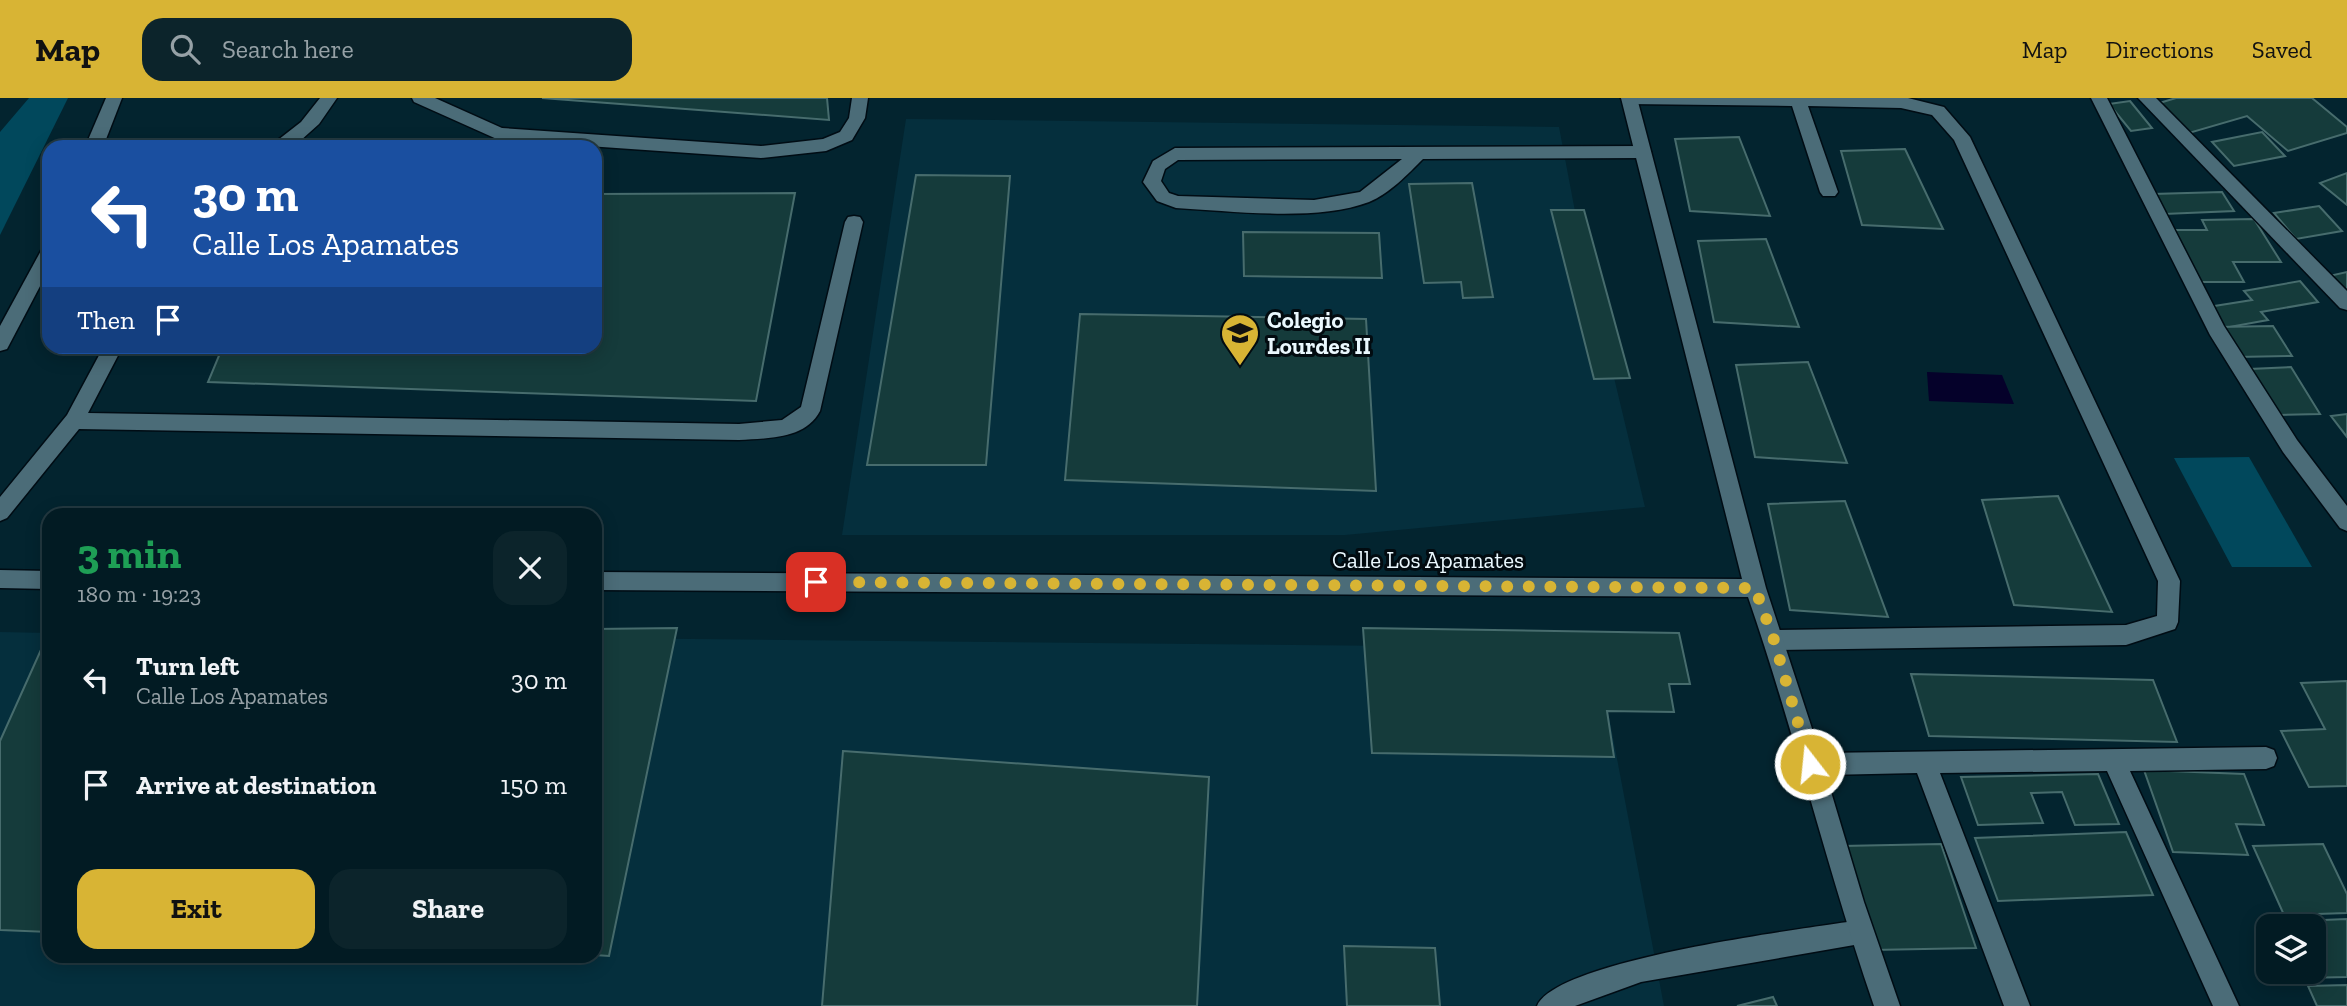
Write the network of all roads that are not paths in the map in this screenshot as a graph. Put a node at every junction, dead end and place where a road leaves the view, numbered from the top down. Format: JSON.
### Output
{"nodes":[{"id":1,"x":114,"y":98,"type":"edge"},
{"id":2,"x":329,"y":98,"type":"edge"},
{"id":3,"x":420,"y":98,"type":"edge"},
{"id":4,"x":860,"y":98,"type":"edge"},
{"id":5,"x":1629,"y":98,"type":"edge"},
{"id":6,"x":2099,"y":98,"type":"edge"},
{"id":7,"x":2146,"y":98,"type":"edge"},
{"id":8,"x":1798,"y":100,"type":"junction"},
{"id":9,"x":97,"y":140,"type":"edge"},
{"id":10,"x":291,"y":140,"type":"edge"},
{"id":11,"x":586,"y":140,"type":"edge"},
{"id":12,"x":602,"y":141,"type":"edge"},
{"id":13,"x":1642,"y":152,"type":"junction"},
{"id":14,"x":1418,"y":154,"type":"junction"},
{"id":15,"x":1829,"y":192,"type":"dead end"},
{"id":16,"x":854,"y":222,"type":"dead end"},
{"id":17,"x":42,"y":265,"type":"edge"},
{"id":18,"x":2347,"y":303,"type":"edge"},
{"id":19,"x":0,"y":344,"type":"edge"},
{"id":20,"x":110,"y":354,"type":"edge"},
{"id":21,"x":74,"y":421,"type":"junction"},
{"id":22,"x":0,"y":512,"type":"edge"},
{"id":23,"x":2347,"y":522,"type":"edge"},
{"id":24,"x":0,"y":579,"type":"edge"},
{"id":25,"x":42,"y":579,"type":"edge"},
{"id":26,"x":602,"y":581,"type":"edge"},
{"id":27,"x":1755,"y":588,"type":"junction"},
{"id":28,"x":1774,"y":640,"type":"junction"},
{"id":29,"x":2113,"y":758,"type":"junction"},
{"id":30,"x":2266,"y":758,"type":"dead end"},
{"id":31,"x":1810,"y":764,"type":"junction"},
{"id":32,"x":1925,"y":764,"type":"junction"},
{"id":33,"x":1860,"y":932,"type":"junction"},
{"id":34,"x":1550,"y":1006,"type":"edge"},
{"id":35,"x":1886,"y":1006,"type":"edge"},
{"id":36,"x":2017,"y":1006,"type":"edge"},
{"id":37,"x":2226,"y":1006,"type":"edge"}],
"edges":[{"from":1,"to":9,"type":"street"},
{"from":2,"to":10,"type":"street"},
{"from":3,"to":11,"type":"street"},
{"from":4,"to":12,"type":"street"},
{"from":5,"to":8,"type":"street"},
{"from":5,"to":13,"type":"street"},
{"from":6,"to":23,"type":"street"},
{"from":7,"to":18,"type":"street"},
{"from":8,"to":15,"type":"street"},
{"from":8,"to":28,"type":"street"},
{"from":13,"to":14,"type":"street"},
{"from":13,"to":27,"type":"street"},
{"from":14,"to":14,"type":"street"},
{"from":16,"to":21,"type":"street"},
{"from":17,"to":19,"type":"street"},
{"from":20,"to":21,"type":"street"},
{"from":21,"to":22,"type":"street"},
{"from":24,"to":25,"type":"street"},
{"from":26,"to":27,"type":"street","name":"Calle Los Apamates"},
{"from":27,"to":28,"type":"street"},
{"from":28,"to":31,"type":"street"},
{"from":29,"to":30,"type":"street"},
{"from":29,"to":32,"type":"street"},
{"from":29,"to":37,"type":"street"},
{"from":31,"to":32,"type":"street"},
{"from":31,"to":33,"type":"street"},
{"from":32,"to":36,"type":"street"},
{"from":33,"to":34,"type":"street"},
{"from":33,"to":35,"type":"street"}]}
